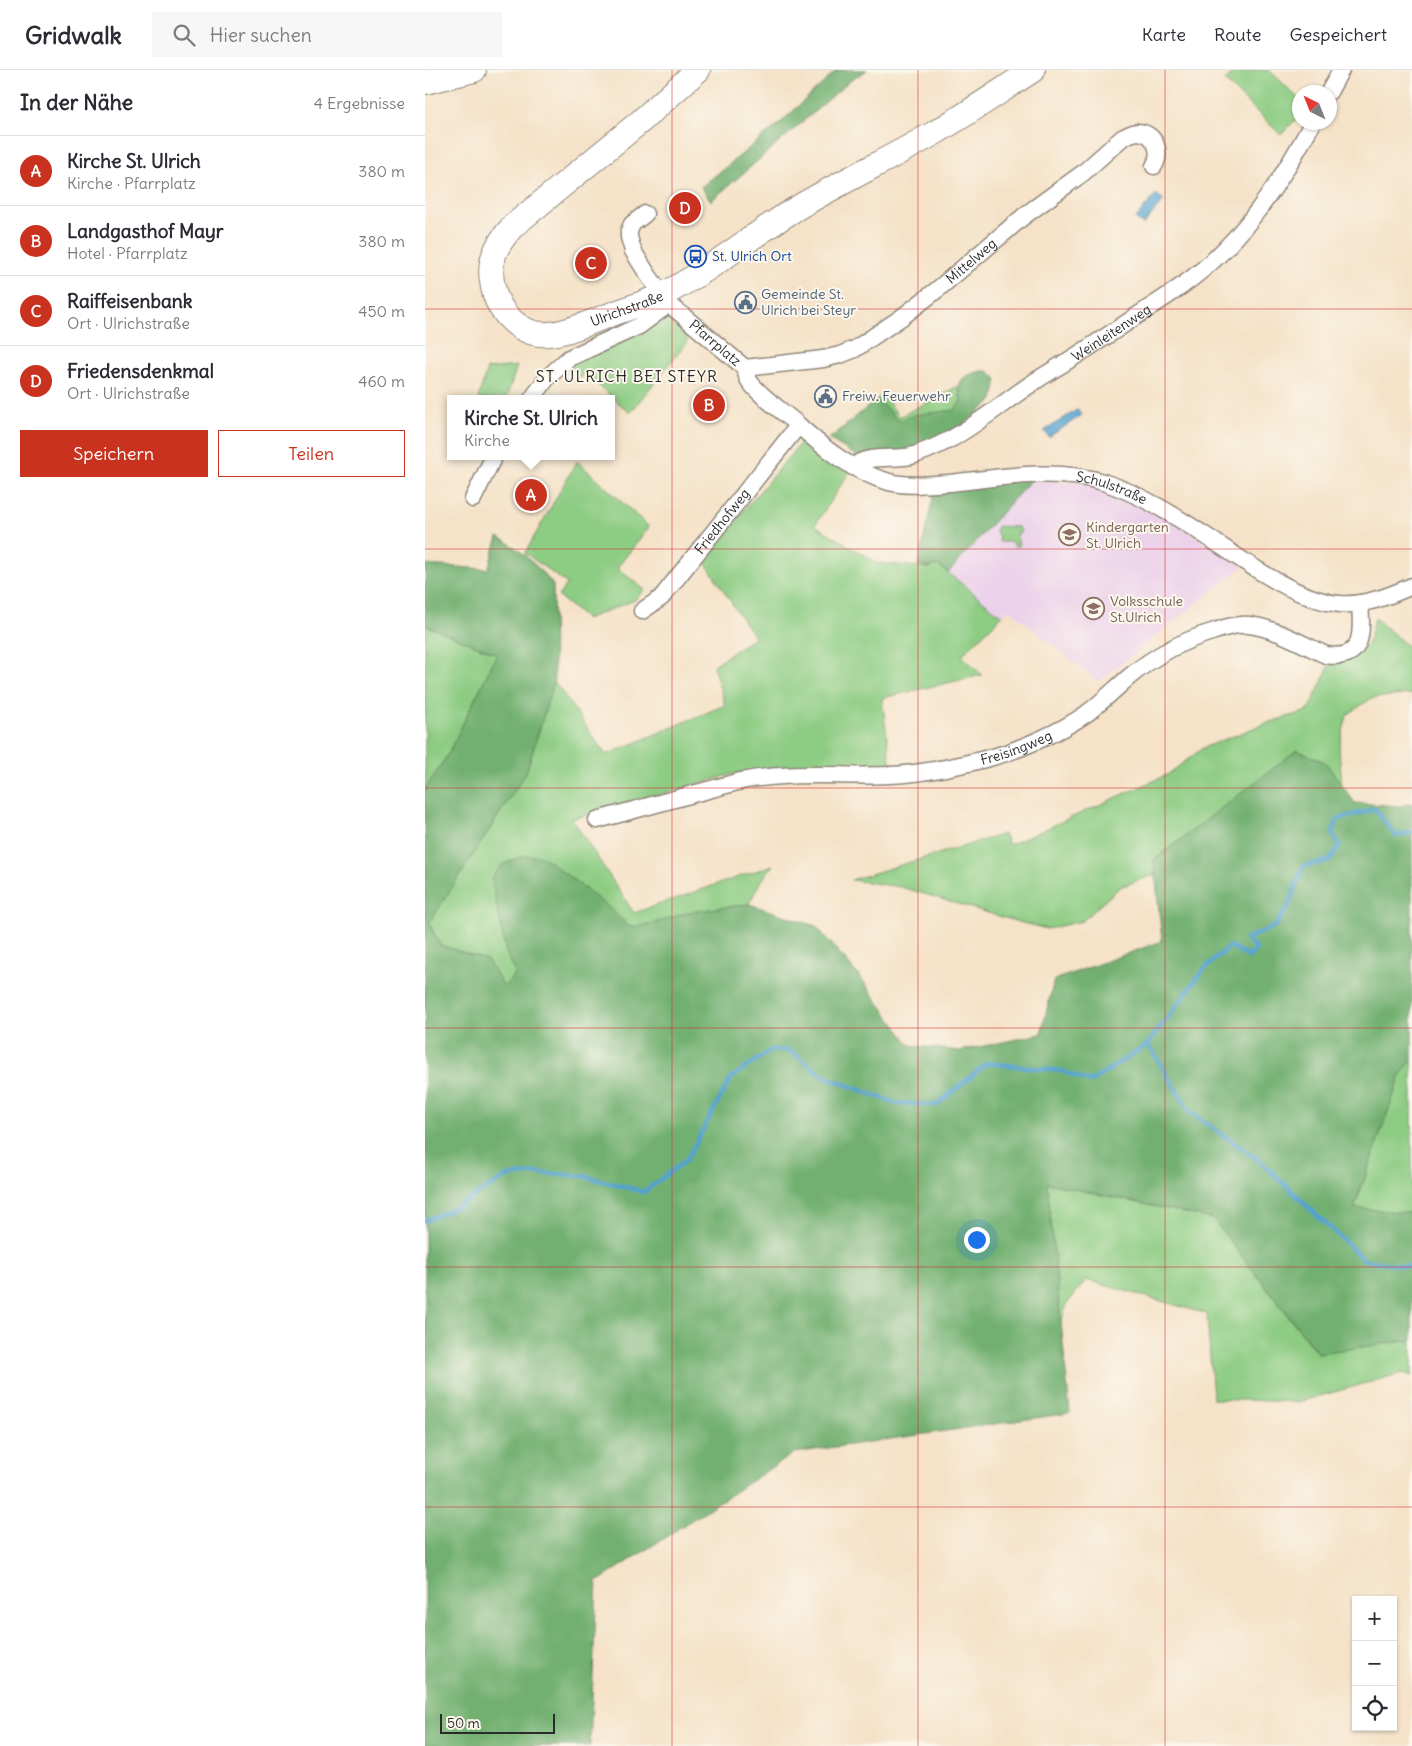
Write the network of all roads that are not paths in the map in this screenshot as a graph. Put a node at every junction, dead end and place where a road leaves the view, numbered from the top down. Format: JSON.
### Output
{"nodes":[{"id":1,"x":474,"y":70,"type":"edge"},
{"id":2,"x":698,"y":70,"type":"edge"},
{"id":3,"x":1033,"y":70,"type":"edge"},
{"id":4,"x":1341,"y":70,"type":"edge"},
{"id":5,"x":425,"y":82,"type":"edge"},
{"id":6,"x":1333,"y":85,"type":"edge"},
{"id":7,"x":1309,"y":130,"type":"edge"},
{"id":8,"x":1154,"y":166,"type":"dead end"},
{"id":9,"x":645,"y":214,"type":"dead end"},
{"id":10,"x":666,"y":299,"type":"junction"},
{"id":11,"x":745,"y":368,"type":"junction"},
{"id":12,"x":535,"y":395,"type":"edge"},
{"id":13,"x":798,"y":426,"type":"junction"},
{"id":14,"x":492,"y":460,"type":"edge"},
{"id":15,"x":853,"y":467,"type":"junction"},
{"id":16,"x":473,"y":498,"type":"dead end"},
{"id":17,"x":1412,"y":586,"type":"edge"},
{"id":18,"x":1360,"y":603,"type":"junction"},
{"id":19,"x":642,"y":611,"type":"dead end"},
{"id":20,"x":597,"y":820,"type":"dead end"}],
"edges":[{"from":1,"to":5,"type":"street"},
{"from":2,"to":10,"type":"street","name":"Ulrichstraße"},
{"from":3,"to":10,"type":"street","name":"Ulrichstraße"},
{"from":4,"to":6,"type":"street"},
{"from":7,"to":15,"type":"street","name":"Weinleitenweg"},
{"from":8,"to":11,"type":"street","name":"Mittelweg"},
{"from":9,"to":10,"type":"street","name":"Pfarrplatz"},
{"from":10,"to":11,"type":"street","name":"Pfarrplatz"},
{"from":10,"to":12,"type":"street"},
{"from":11,"to":13,"type":"street","name":"Pfarrplatz"},
{"from":13,"to":15,"type":"street","name":"Schulstraße"},
{"from":13,"to":19,"type":"street","name":"Friedhofweg"},
{"from":14,"to":16,"type":"street"},
{"from":15,"to":18,"type":"street","name":"Schulstraße"},
{"from":17,"to":18,"type":"street","name":"Schulstraße"},
{"from":18,"to":20,"type":"street","name":"Freisingweg"}]}
